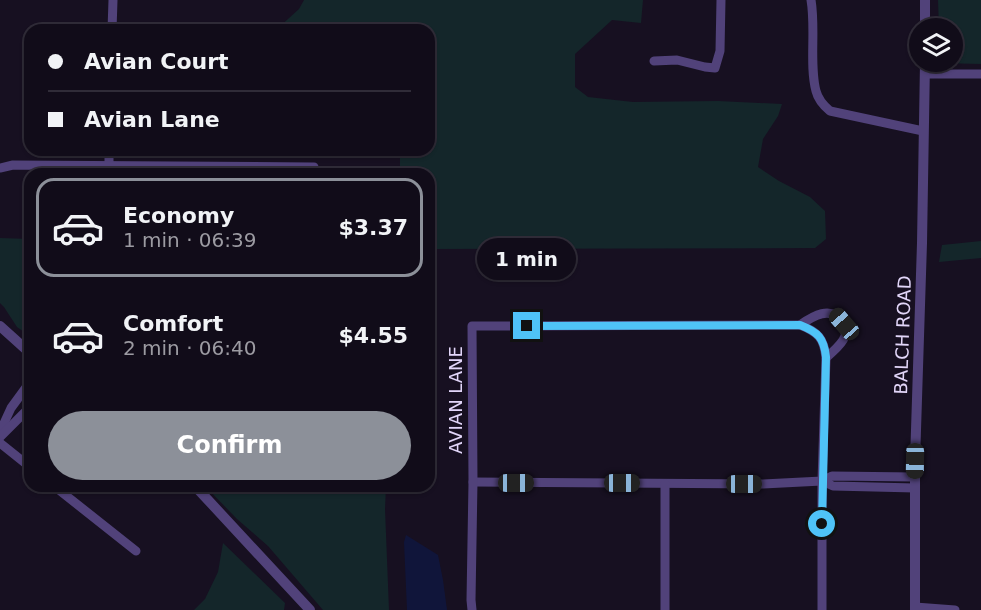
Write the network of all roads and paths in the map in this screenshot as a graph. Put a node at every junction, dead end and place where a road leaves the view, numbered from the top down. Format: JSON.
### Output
{"nodes":[{"id":1,"x":113,"y":0,"type":"edge"},
{"id":2,"x":721,"y":0,"type":"edge"},
{"id":3,"x":812,"y":0,"type":"edge"},
{"id":4,"x":926,"y":0,"type":"edge"},
{"id":5,"x":925,"y":18,"type":"edge"},
{"id":6,"x":112,"y":24,"type":"edge"},
{"id":7,"x":654,"y":61,"type":"dead end"},
{"id":8,"x":925,"y":74,"type":"joint"},
{"id":9,"x":981,"y":74,"type":"edge"},
{"id":10,"x":923,"y":131,"type":"junction"},
{"id":11,"x":109,"y":156,"type":"edge"},
{"id":12,"x":109,"y":166,"type":"junction"},
{"id":13,"x":314,"y":167,"type":"dead end"},
{"id":14,"x":0,"y":168,"type":"edge"},
{"id":15,"x":800,"y":325,"type":"junction"},
{"id":16,"x":0,"y":326,"type":"edge"},
{"id":17,"x":24,"y":348,"type":"edge"},
{"id":18,"x":826,"y":357,"type":"junction"},
{"id":19,"x":24,"y":390,"type":"edge"},
{"id":20,"x":24,"y":413,"type":"edge"},
{"id":21,"x":0,"y":432,"type":"edge"},
{"id":22,"x":0,"y":437,"type":"edge"},
{"id":23,"x":0,"y":443,"type":"edge"},
{"id":24,"x":24,"y":462,"type":"edge"},
{"id":25,"x":822,"y":481,"type":"junction"},
{"id":26,"x":473,"y":482,"type":"junction"},
{"id":27,"x":915,"y":482,"type":"junction"},
{"id":28,"x":665,"y":484,"type":"junction"},
{"id":29,"x":62,"y":492,"type":"edge"},
{"id":30,"x":201,"y":492,"type":"edge"},
{"id":31,"x":136,"y":551,"type":"dead end"},
{"id":32,"x":915,"y":609,"type":"edge"},
{"id":33,"x":310,"y":610,"type":"edge"},
{"id":34,"x":472,"y":610,"type":"edge"},
{"id":35,"x":665,"y":610,"type":"edge"},
{"id":36,"x":822,"y":610,"type":"edge"},
{"id":37,"x":955,"y":610,"type":"edge"}],
"edges":[{"from":1,"to":6,"type":"street"},
{"from":2,"to":7,"type":"street"},
{"from":3,"to":10,"type":"street"},
{"from":4,"to":5,"type":"street"},
{"from":8,"to":9,"type":"street"},
{"from":8,"to":10,"type":"street","name":"BALCH ROAD"},
{"from":10,"to":27,"type":"street","name":"BALCH ROAD"},
{"from":11,"to":12,"type":"street"},
{"from":12,"to":13,"type":"street"},
{"from":12,"to":14,"type":"street"},
{"from":15,"to":18,"type":"street"},
{"from":15,"to":18,"type":"street"},
{"from":15,"to":26,"type":"street","name":"AVIAN LANE"},
{"from":16,"to":17,"type":"street"},
{"from":18,"to":25,"type":"street"},
{"from":19,"to":21,"type":"street"},
{"from":20,"to":22,"type":"street"},
{"from":23,"to":24,"type":"street"},
{"from":25,"to":27,"type":"street"},
{"from":25,"to":28,"type":"street"},
{"from":25,"to":36,"type":"street"},
{"from":26,"to":28,"type":"street"},
{"from":26,"to":34,"type":"street","name":"AVIAN LANE"},
{"from":27,"to":32,"type":"street","name":"BALCH ROAD"},
{"from":28,"to":35,"type":"street"},
{"from":29,"to":31,"type":"street"},
{"from":30,"to":33,"type":"street"},
{"from":32,"to":37,"type":"street"}]}
